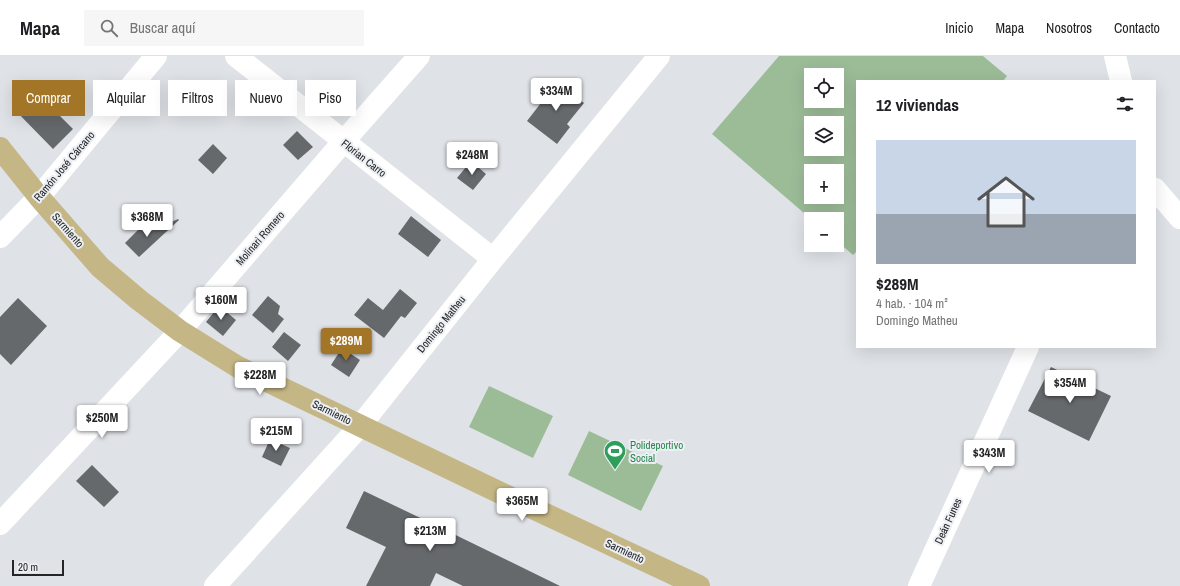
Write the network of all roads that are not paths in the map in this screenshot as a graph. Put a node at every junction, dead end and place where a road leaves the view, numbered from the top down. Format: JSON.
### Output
{"nodes":[{"id":1,"x":156,"y":56,"type":"edge"},
{"id":2,"x":236,"y":56,"type":"edge"},
{"id":3,"x":419,"y":56,"type":"edge"},
{"id":4,"x":659,"y":56,"type":"edge"},
{"id":5,"x":1115,"y":56,"type":"edge"},
{"id":6,"x":1121,"y":80,"type":"edge"},
{"id":7,"x":343,"y":142,"type":"junction"},
{"id":8,"x":0,"y":148,"type":"edge"},
{"id":9,"x":1156,"y":190,"type":"edge"},
{"id":10,"x":39,"y":198,"type":"junction"},
{"id":11,"x":1180,"y":218,"type":"edge"},
{"id":12,"x":0,"y":237,"type":"edge"},
{"id":13,"x":493,"y":260,"type":"junction"},
{"id":14,"x":180,"y":331,"type":"junction"},
{"id":15,"x":1028,"y":348,"type":"edge"},
{"id":16,"x":360,"y":426,"type":"junction"},
{"id":17,"x":0,"y":524,"type":"edge"},
{"id":18,"x":215,"y":586,"type":"edge"},
{"id":19,"x":699,"y":586,"type":"edge"},
{"id":20,"x":919,"y":586,"type":"edge"}],
"edges":[{"from":1,"to":10,"type":"street","name":"Ramón José Cárcano"},
{"from":2,"to":7,"type":"street","name":"Florian Carro"},
{"from":3,"to":7,"type":"street","name":"Molinari Romero"},
{"from":4,"to":13,"type":"street","name":"Domingo Matheu"},
{"from":5,"to":6,"type":"street"},
{"from":7,"to":13,"type":"street","name":"Florian Carro"},
{"from":7,"to":14,"type":"street","name":"Molinari Romero"},
{"from":8,"to":10,"type":"main road","name":"Sarmiento"},
{"from":9,"to":11,"type":"street"},
{"from":10,"to":12,"type":"street","name":"Ramón José Cárcano"},
{"from":10,"to":14,"type":"main road","name":"Sarmiento"},
{"from":13,"to":16,"type":"street","name":"Domingo Matheu"},
{"from":14,"to":16,"type":"main road","name":"Sarmiento"},
{"from":14,"to":17,"type":"street","name":"Molinari Romero"},
{"from":15,"to":20,"type":"street","name":"Deán Funes"},
{"from":16,"to":18,"type":"street","name":"Domingo Matheu"},
{"from":16,"to":19,"type":"main road","name":"Sarmiento"}]}
